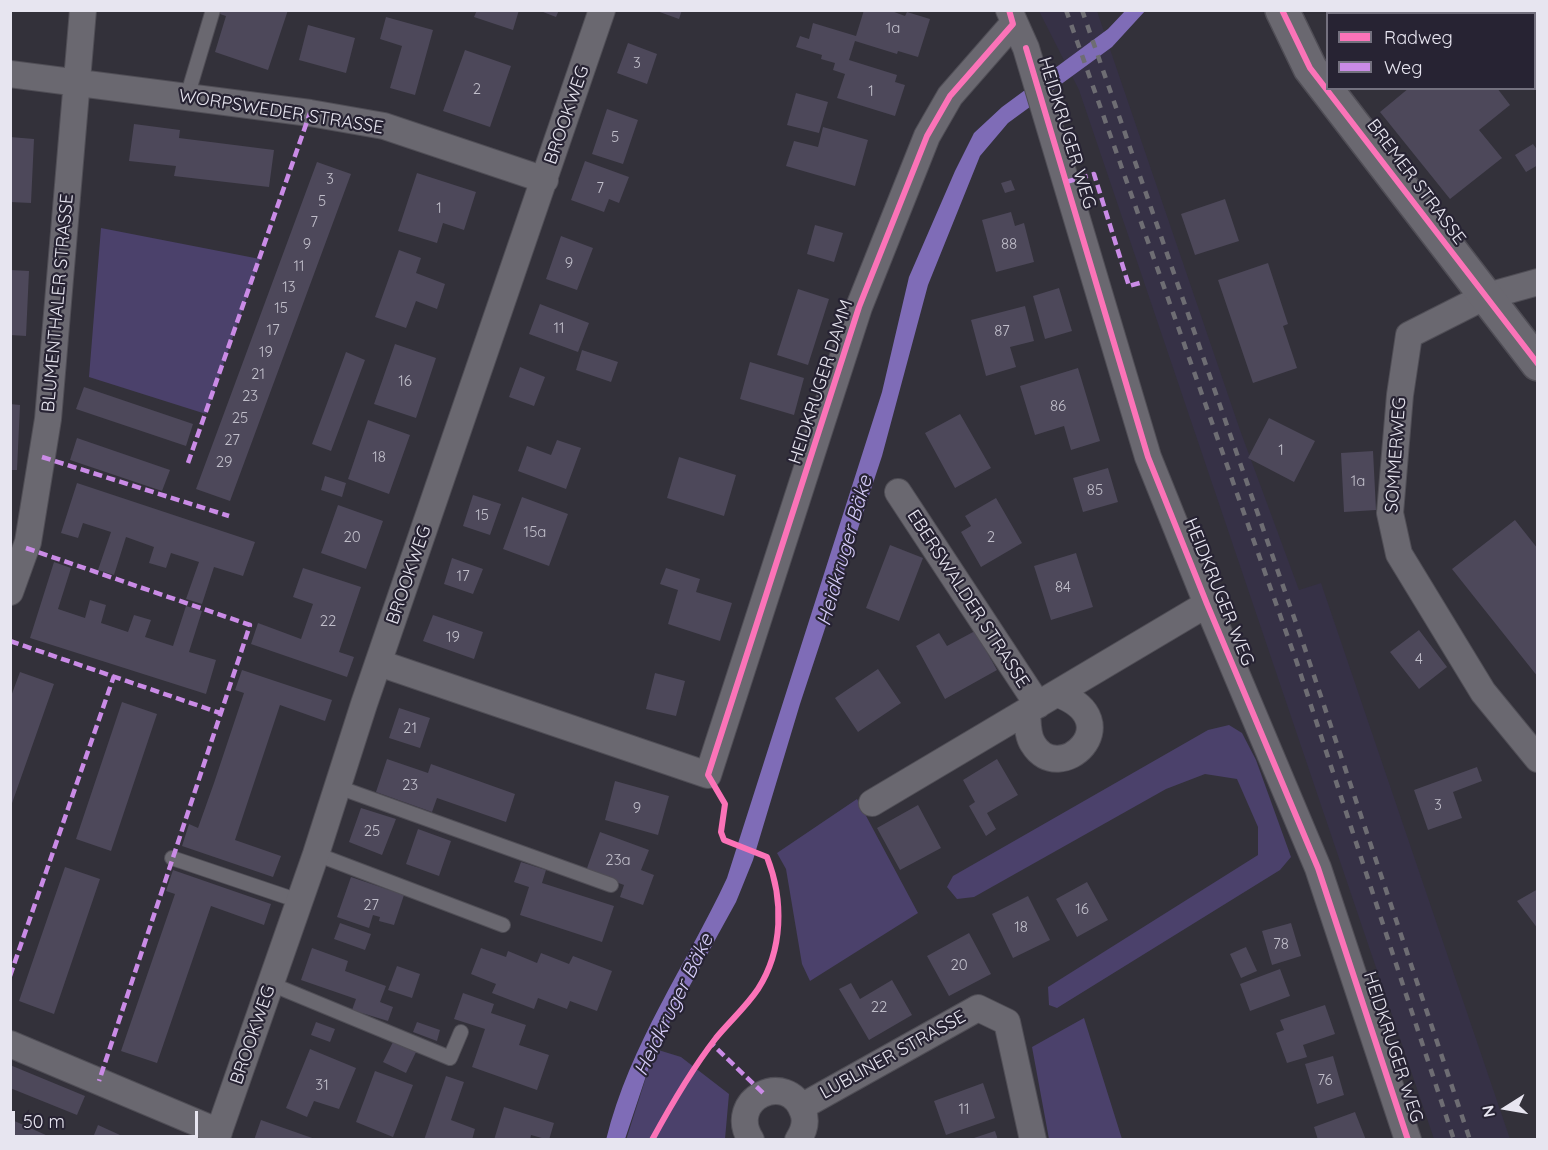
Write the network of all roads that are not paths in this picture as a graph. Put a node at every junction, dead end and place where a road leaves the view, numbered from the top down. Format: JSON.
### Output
{"nodes":[{"id":1,"x":83,"y":10,"type":"edge"},
{"id":2,"x":213,"y":10,"type":"edge"},
{"id":3,"x":602,"y":10,"type":"edge"},
{"id":4,"x":1282,"y":10,"type":"edge"},
{"id":5,"x":1011,"y":17,"type":"edge"},
{"id":6,"x":10,"y":74,"type":"edge"},
{"id":7,"x":76,"y":83,"type":"junction"},
{"id":8,"x":1326,"y":89,"type":"edge"},
{"id":9,"x":1327,"y":90,"type":"edge"},
{"id":10,"x":187,"y":97,"type":"junction"},
{"id":11,"x":545,"y":180,"type":"junction"},
{"id":12,"x":1538,"y":282,"type":"edge"},
{"id":13,"x":1484,"y":297,"type":"junction"},
{"id":14,"x":1538,"y":364,"type":"edge"},
{"id":15,"x":898,"y":492,"type":"dead end"},
{"id":16,"x":10,"y":592,"type":"edge"},
{"id":17,"x":1207,"y":604,"type":"junction"},
{"id":18,"x":379,"y":663,"type":"junction"},
{"id":19,"x":1041,"y":704,"type":"junction"},
{"id":20,"x":1538,"y":759,"type":"edge"},
{"id":21,"x":338,"y":787,"type":"junction"},
{"id":22,"x":872,"y":803,"type":"dead end"},
{"id":23,"x":316,"y":854,"type":"junction"},
{"id":24,"x":172,"y":858,"type":"dead end"},
{"id":25,"x":611,"y":885,"type":"dead end"},
{"id":26,"x":299,"y":901,"type":"junction"},
{"id":27,"x":503,"y":925,"type":"dead end"},
{"id":28,"x":270,"y":984,"type":"junction"},
{"id":29,"x":462,"y":1032,"type":"dead end"},
{"id":30,"x":10,"y":1044,"type":"edge"},
{"id":31,"x":801,"y":1107,"type":"junction"},
{"id":32,"x":218,"y":1136,"type":"edge"},
{"id":33,"x":751,"y":1140,"type":"edge"},
{"id":34,"x":798,"y":1140,"type":"edge"},
{"id":35,"x":1033,"y":1140,"type":"edge"},
{"id":36,"x":1408,"y":1140,"type":"edge"}],
"edges":[{"from":1,"to":7,"type":"street","name":"BLUMENTHALER STRASSE"},
{"from":2,"to":10,"type":"lane"},
{"from":3,"to":11,"type":"street","name":"BROOKWEG"},
{"from":4,"to":8,"type":"main road","name":"BREMER STRASSE"},
{"from":5,"to":17,"type":"street","name":"HEIDKRUGER WEG"},
{"from":5,"to":18,"type":"street","name":"HEIDKRUGER DAMM"},
{"from":6,"to":7,"type":"street","name":"WORPSWEDER STRASSE"},
{"from":7,"to":10,"type":"street","name":"WORPSWEDER STRASSE"},
{"from":7,"to":16,"type":"street","name":"BLUMENTHALER STRASSE"},
{"from":9,"to":13,"type":"main road","name":"BREMER STRASSE"},
{"from":10,"to":11,"type":"street","name":"WORPSWEDER STRASSE"},
{"from":11,"to":18,"type":"street","name":"BROOKWEG"},
{"from":12,"to":13,"type":"street"},
{"from":13,"to":14,"type":"main road","name":"BREMER STRASSE"},
{"from":13,"to":20,"type":"street","name":"SOMMERWEG"},
{"from":15,"to":19,"type":"street","name":"EBERSWALDER STRASSE"},
{"from":17,"to":19,"type":"street","name":"EBERSWALDER STRASSE"},
{"from":17,"to":36,"type":"street","name":"HEIDKRUGER WEG"},
{"from":18,"to":21,"type":"street","name":"BROOKWEG"},
{"from":19,"to":22,"type":"street","name":"EBERSWALDER STRASSE"},
{"from":21,"to":23,"type":"street","name":"BROOKWEG"},
{"from":21,"to":25,"type":"lane"},
{"from":23,"to":26,"type":"street","name":"BROOKWEG"},
{"from":23,"to":27,"type":"lane"},
{"from":24,"to":26,"type":"lane"},
{"from":26,"to":28,"type":"street","name":"BROOKWEG"},
{"from":28,"to":29,"type":"lane"},
{"from":28,"to":32,"type":"street","name":"BROOKWEG"},
{"from":30,"to":32,"type":"street"},
{"from":31,"to":33,"type":"street","name":"LUBLINER STRASSE"},
{"from":31,"to":34,"type":"street","name":"LUBLINER STRASSE"},
{"from":31,"to":35,"type":"street","name":"LUBLINER STRASSE"}]}
